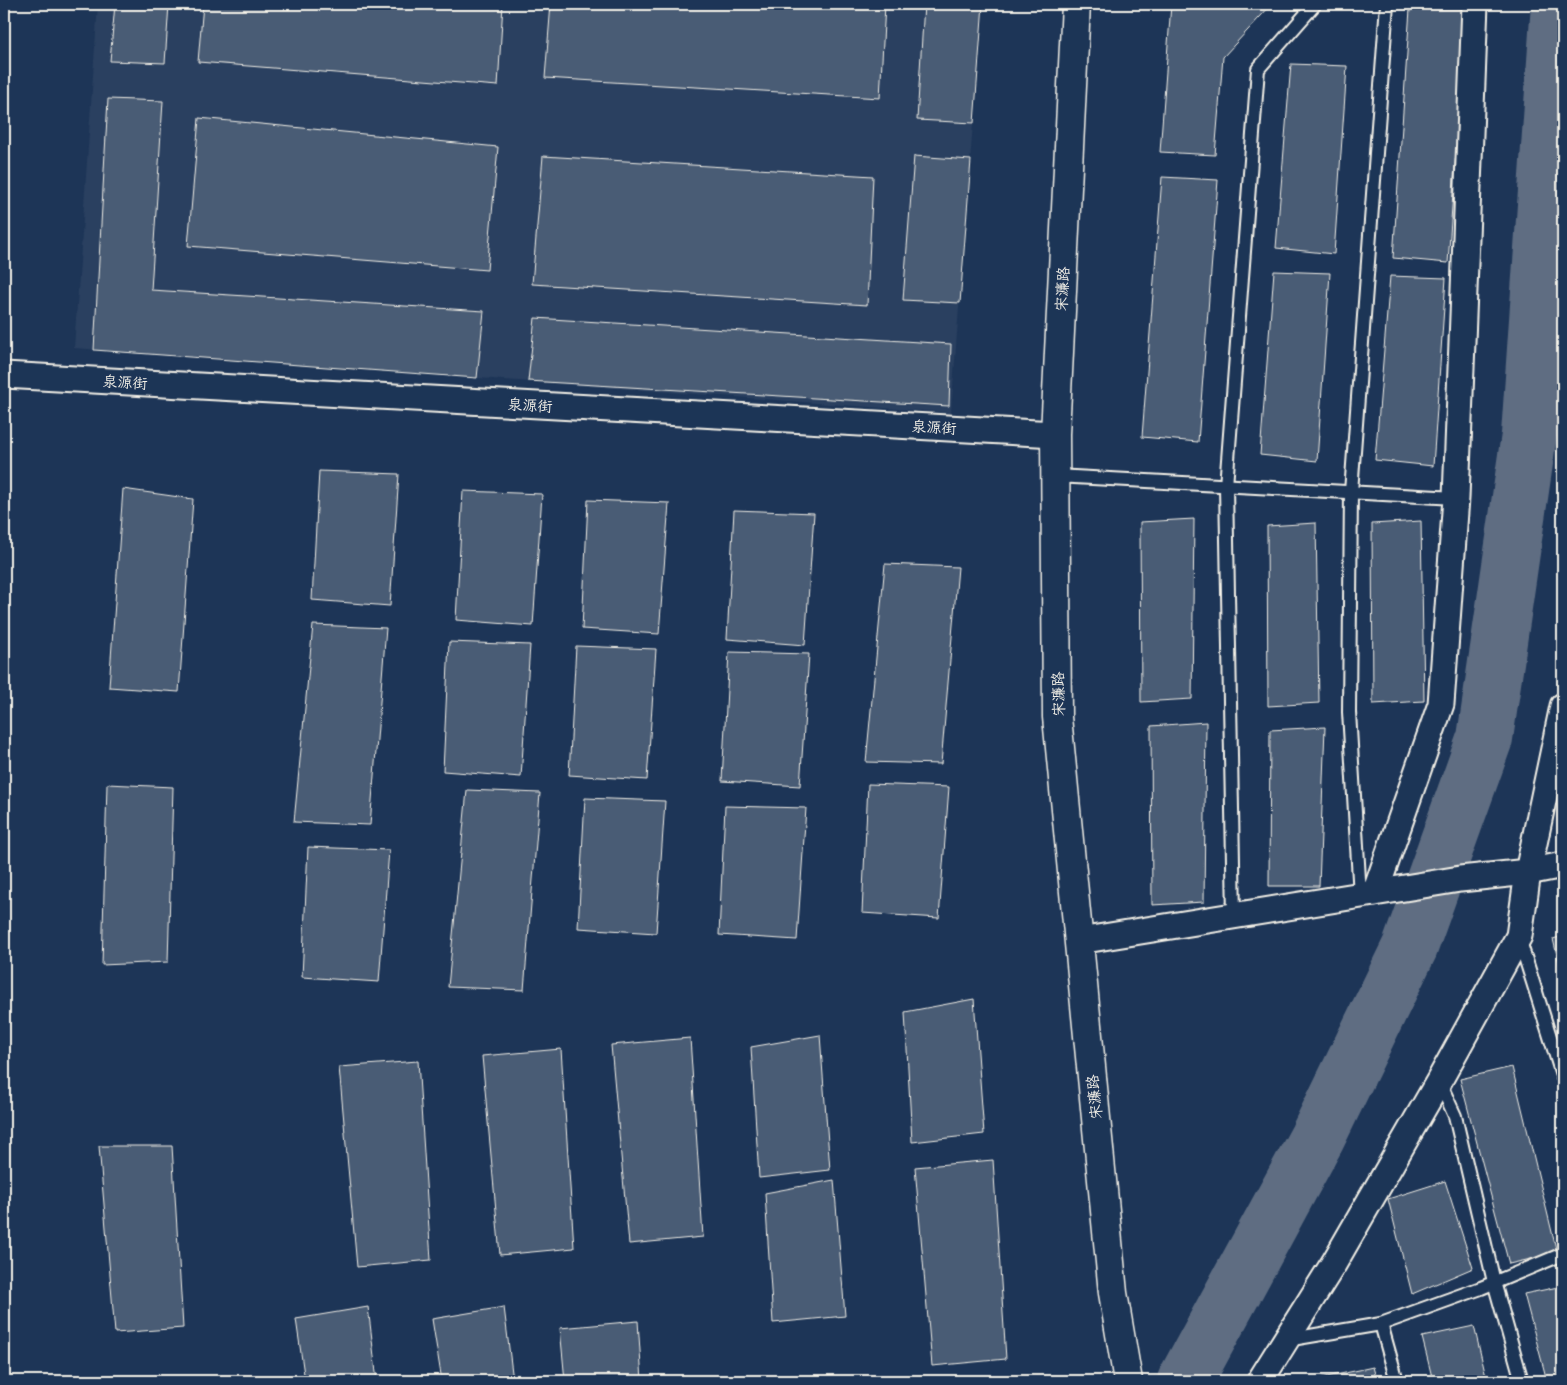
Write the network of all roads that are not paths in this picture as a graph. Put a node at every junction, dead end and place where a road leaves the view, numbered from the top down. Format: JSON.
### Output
{"nodes":[{"id":1,"x":1076,"y":4,"type":"edge"},
{"id":2,"x":1315,"y":4,"type":"edge"},
{"id":3,"x":1387,"y":4,"type":"edge"},
{"id":4,"x":1475,"y":4,"type":"edge"},
{"id":5,"x":4,"y":375,"type":"edge"},
{"id":6,"x":1055,"y":434,"type":"junction"},
{"id":7,"x":1056,"y":476,"type":"junction"},
{"id":8,"x":1226,"y":486,"type":"junction"},
{"id":9,"x":1351,"y":492,"type":"junction"},
{"id":10,"x":1456,"y":498,"type":"junction"},
{"id":11,"x":1563,"y":706,"type":"edge"},
{"id":12,"x":1563,"y":865,"type":"edge"},
{"id":13,"x":1528,"y":872,"type":"junction"},
{"id":14,"x":1367,"y":894,"type":"junction"},
{"id":15,"x":1234,"y":916,"type":"junction"},
{"id":16,"x":1519,"y":936,"type":"junction"},
{"id":17,"x":1079,"y":941,"type":"junction"},
{"id":18,"x":1563,"y":1078,"type":"edge"},
{"id":19,"x":1440,"y":1080,"type":"junction"},
{"id":20,"x":1563,"y":1254,"type":"edge"},
{"id":21,"x":1494,"y":1282,"type":"junction"},
{"id":22,"x":1381,"y":1324,"type":"junction"},
{"id":23,"x":1286,"y":1340,"type":"junction"},
{"id":24,"x":1264,"y":1379,"type":"edge"},
{"id":25,"x":1128,"y":1381,"type":"edge"},
{"id":26,"x":1397,"y":1381,"type":"edge"},
{"id":27,"x":1522,"y":1381,"type":"edge"}],
"edges":[{"from":1,"to":6,"type":"street","name":"宋濂路"},
{"from":2,"to":8,"type":"lane"},
{"from":3,"to":9,"type":"lane"},
{"from":4,"to":10,"type":"street"},
{"from":5,"to":6,"type":"street","name":"泉源街"},
{"from":6,"to":7,"type":"street","name":"宋濂路"},
{"from":7,"to":8,"type":"lane"},
{"from":7,"to":17,"type":"street","name":"宋濂路"},
{"from":8,"to":9,"type":"lane"},
{"from":8,"to":15,"type":"lane"},
{"from":9,"to":10,"type":"lane"},
{"from":9,"to":14,"type":"lane"},
{"from":10,"to":14,"type":"street"},
{"from":11,"to":13,"type":"street"},
{"from":12,"to":13,"type":"street"},
{"from":13,"to":14,"type":"street"},
{"from":13,"to":16,"type":"street"},
{"from":14,"to":15,"type":"street"},
{"from":15,"to":17,"type":"street"},
{"from":16,"to":18,"type":"lane"},
{"from":16,"to":19,"type":"street"},
{"from":17,"to":25,"type":"street","name":"宋濂路"},
{"from":19,"to":21,"type":"lane"},
{"from":19,"to":23,"type":"street"},
{"from":20,"to":21,"type":"lane"},
{"from":21,"to":22,"type":"lane"},
{"from":21,"to":27,"type":"lane"},
{"from":22,"to":23,"type":"lane"},
{"from":22,"to":26,"type":"lane"},
{"from":23,"to":24,"type":"street"}]}
